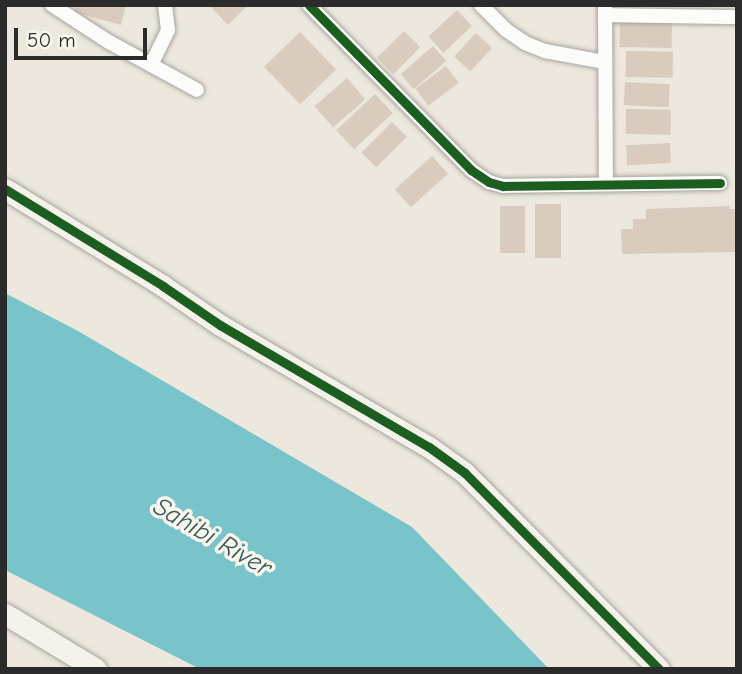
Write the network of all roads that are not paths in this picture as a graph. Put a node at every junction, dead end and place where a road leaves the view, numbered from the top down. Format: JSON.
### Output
{"nodes":[{"id":1,"x":52,"y":5,"type":"edge"},
{"id":2,"x":165,"y":5,"type":"edge"},
{"id":3,"x":309,"y":5,"type":"edge"},
{"id":4,"x":481,"y":5,"type":"edge"},
{"id":5,"x":605,"y":10,"type":"edge"},
{"id":6,"x":728,"y":13,"type":"edge"},
{"id":7,"x":605,"y":62,"type":"junction"},
{"id":8,"x":151,"y":65,"type":"junction"},
{"id":9,"x":197,"y":90,"type":"dead end"},
{"id":10,"x":720,"y":183,"type":"dead end"},
{"id":11,"x":606,"y":184,"type":"junction"},
{"id":12,"x":5,"y":189,"type":"edge"},
{"id":13,"x":11,"y":622,"type":"edge"},
{"id":14,"x":96,"y":669,"type":"edge"},
{"id":15,"x":659,"y":669,"type":"edge"}],
"edges":[{"from":1,"to":8,"type":"street"},
{"from":2,"to":8,"type":"street"},
{"from":3,"to":11,"type":"street"},
{"from":4,"to":7,"type":"street"},
{"from":5,"to":6,"type":"street"},
{"from":5,"to":7,"type":"street"},
{"from":7,"to":11,"type":"street"},
{"from":8,"to":9,"type":"street"},
{"from":10,"to":11,"type":"street"},
{"from":12,"to":15,"type":"street"},
{"from":13,"to":14,"type":"street"}]}
